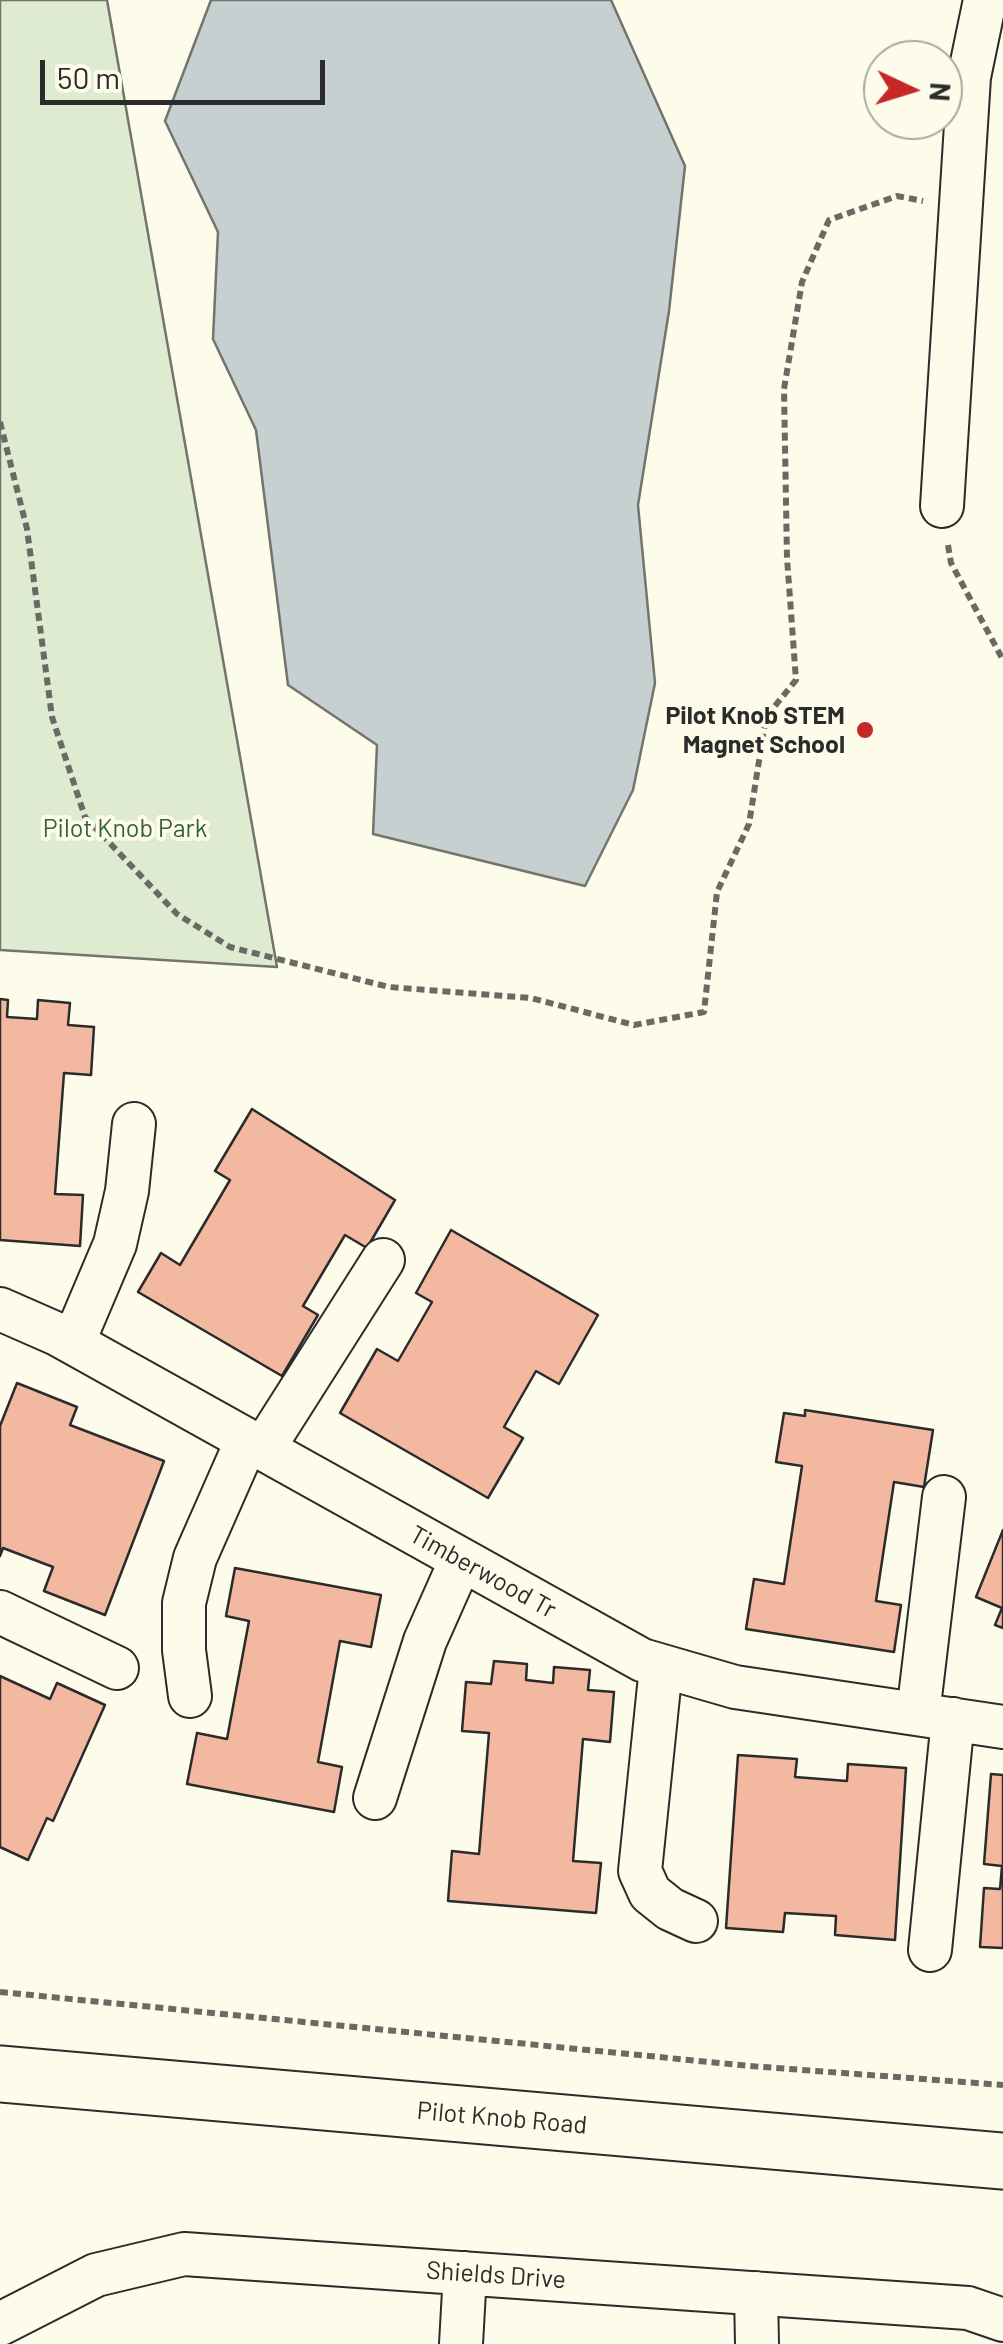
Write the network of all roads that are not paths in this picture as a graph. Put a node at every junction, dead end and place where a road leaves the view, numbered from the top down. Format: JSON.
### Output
{"nodes":[{"id":1,"x":985,"y":0,"type":"edge"},
{"id":2,"x":942,"y":506,"type":"road end"},
{"id":3,"x":134,"y":1124,"type":"dead end"},
{"id":4,"x":383,"y":1260,"type":"dead end"},
{"id":5,"x":0,"y":1309,"type":"edge"},
{"id":6,"x":74,"y":1343,"type":"junction"},
{"id":7,"x":255,"y":1444,"type":"junction"},
{"id":8,"x":944,"y":1497,"type":"dead end"},
{"id":9,"x":461,"y":1560,"type":"junction"},
{"id":10,"x":0,"y":1612,"type":"edge"},
{"id":11,"x":660,"y":1667,"type":"junction"},
{"id":12,"x":117,"y":1668,"type":"dead end"},
{"id":13,"x":190,"y":1696,"type":"dead end"},
{"id":14,"x":935,"y":1717,"type":"junction"},
{"id":15,"x":1003,"y":1726,"type":"edge"},
{"id":16,"x":375,"y":1798,"type":"dead end"},
{"id":17,"x":696,"y":1921,"type":"dead end"},
{"id":18,"x":930,"y":1950,"type":"dead end"},
{"id":19,"x":0,"y":2074,"type":"edge"},
{"id":20,"x":1003,"y":2161,"type":"edge"},
{"id":21,"x":465,"y":2273,"type":"junction"},
{"id":22,"x":756,"y":2293,"type":"junction"},
{"id":23,"x":1003,"y":2320,"type":"edge"},
{"id":24,"x":0,"y":2324,"type":"edge"},
{"id":25,"x":461,"y":2344,"type":"edge"},
{"id":26,"x":757,"y":2344,"type":"edge"}],
"edges":[{"from":1,"to":2,"type":"street"},
{"from":3,"to":6,"type":"street"},
{"from":4,"to":7,"type":"street"},
{"from":5,"to":6,"type":"street","name":"Timberwood Tr"},
{"from":6,"to":7,"type":"street","name":"Timberwood Tr"},
{"from":7,"to":9,"type":"street","name":"Timberwood Tr"},
{"from":7,"to":13,"type":"street"},
{"from":8,"to":14,"type":"street"},
{"from":9,"to":11,"type":"street","name":"Timberwood Tr"},
{"from":9,"to":16,"type":"street"},
{"from":10,"to":12,"type":"street"},
{"from":11,"to":14,"type":"street","name":"Timberwood Tr"},
{"from":11,"to":17,"type":"street"},
{"from":14,"to":15,"type":"street","name":"Timberwood Tr"},
{"from":14,"to":18,"type":"street"},
{"from":19,"to":20,"type":"main road","name":"Pilot Knob Road"},
{"from":21,"to":22,"type":"street","name":"Shields Drive"},
{"from":21,"to":24,"type":"street","name":"Shields Drive"},
{"from":21,"to":25,"type":"street"},
{"from":22,"to":23,"type":"street","name":"Shields Drive"},
{"from":22,"to":26,"type":"street"}]}
